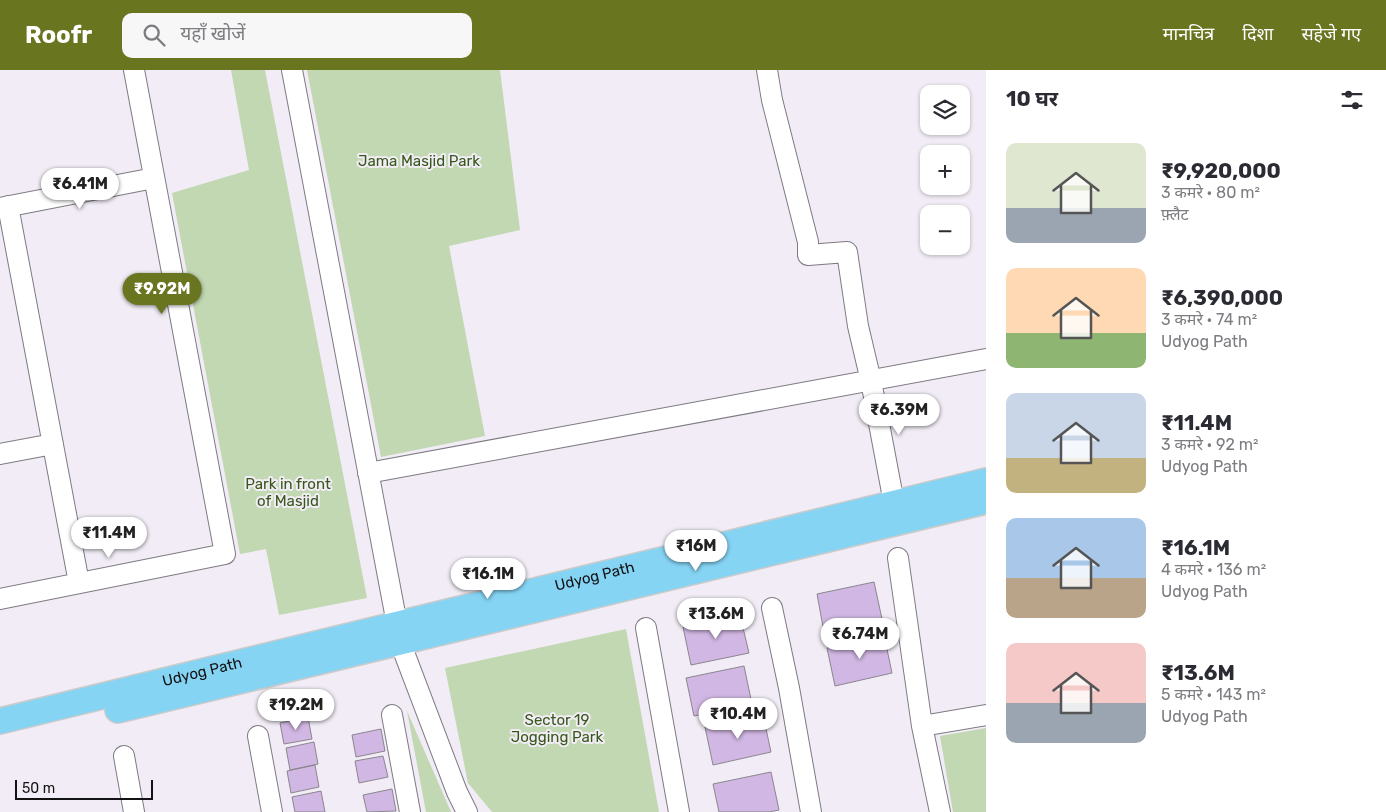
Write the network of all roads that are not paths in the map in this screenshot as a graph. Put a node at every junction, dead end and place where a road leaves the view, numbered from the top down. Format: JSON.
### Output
{"nodes":[{"id":1,"x":134,"y":70,"type":"edge"},
{"id":2,"x":292,"y":70,"type":"edge"},
{"id":3,"x":768,"y":70,"type":"edge"},
{"id":4,"x":154,"y":178,"type":"junction"},
{"id":5,"x":4,"y":207,"type":"edge"},
{"id":6,"x":986,"y":359,"type":"edge"},
{"id":7,"x":871,"y":381,"type":"junction"},
{"id":8,"x":53,"y":444,"type":"junction"},
{"id":9,"x":0,"y":454,"type":"edge"},
{"id":10,"x":368,"y":473,"type":"junction"},
{"id":11,"x":986,"y":481,"type":"edge"},
{"id":12,"x":986,"y":501,"type":"edge"},
{"id":13,"x":895,"y":503,"type":"junction"},
{"id":14,"x":898,"y":558,"type":"dead end"},
{"id":15,"x":79,"y":583,"type":"junction"},
{"id":16,"x":0,"y":599,"type":"edge"},
{"id":17,"x":772,"y":608,"type":"dead end"},
{"id":18,"x":646,"y":628,"type":"dead end"},
{"id":19,"x":399,"y":633,"type":"junction"},
{"id":20,"x":392,"y":715,"type":"dead end"},
{"id":21,"x":986,"y":715,"type":"edge"},
{"id":22,"x":0,"y":721,"type":"edge"},
{"id":23,"x":922,"y":726,"type":"junction"},
{"id":24,"x":258,"y":736,"type":"dead end"},
{"id":25,"x":0,"y":739,"type":"edge"},
{"id":26,"x":124,"y":756,"type":"dead end"},
{"id":27,"x":134,"y":812,"type":"edge"},
{"id":28,"x":272,"y":812,"type":"edge"},
{"id":29,"x":410,"y":812,"type":"edge"},
{"id":30,"x":467,"y":812,"type":"edge"},
{"id":31,"x":679,"y":812,"type":"edge"},
{"id":32,"x":811,"y":812,"type":"edge"},
{"id":33,"x":940,"y":812,"type":"edge"}],
"edges":[{"from":1,"to":4,"type":"street"},
{"from":2,"to":10,"type":"street"},
{"from":3,"to":7,"type":"street"},
{"from":4,"to":5,"type":"street"},
{"from":4,"to":15,"type":"street"},
{"from":5,"to":8,"type":"street"},
{"from":6,"to":7,"type":"street"},
{"from":7,"to":10,"type":"street"},
{"from":7,"to":13,"type":"street"},
{"from":8,"to":9,"type":"street"},
{"from":8,"to":15,"type":"street"},
{"from":10,"to":19,"type":"street"},
{"from":11,"to":13,"type":"main road","name":"Udyog Path"},
{"from":12,"to":19,"type":"main road","name":"Udyog Path"},
{"from":13,"to":19,"type":"main road","name":"Udyog Path"},
{"from":14,"to":23,"type":"street"},
{"from":15,"to":16,"type":"street"},
{"from":17,"to":32,"type":"street"},
{"from":18,"to":31,"type":"street"},
{"from":19,"to":22,"type":"main road","name":"Udyog Path"},
{"from":19,"to":25,"type":"main road","name":"Udyog Path"},
{"from":19,"to":30,"type":"street"},
{"from":20,"to":29,"type":"street"},
{"from":21,"to":23,"type":"street"},
{"from":23,"to":33,"type":"street"},
{"from":24,"to":28,"type":"street"},
{"from":26,"to":27,"type":"street"}]}
